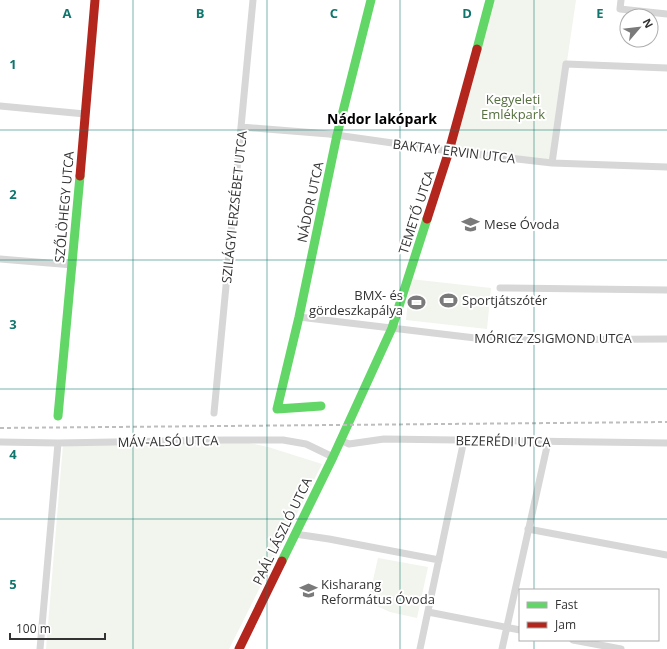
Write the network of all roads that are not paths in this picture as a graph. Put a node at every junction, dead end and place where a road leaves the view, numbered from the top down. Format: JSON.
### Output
{"nodes":[{"id":1,"x":95,"y":0,"type":"edge"},
{"id":2,"x":253,"y":0,"type":"edge"},
{"id":3,"x":371,"y":0,"type":"edge"},
{"id":4,"x":490,"y":0,"type":"edge"},
{"id":5,"x":621,"y":0,"type":"edge"},
{"id":6,"x":667,"y":14,"type":"edge"},
{"id":7,"x":667,"y":68,"type":"edge"},
{"id":8,"x":0,"y":106,"type":"edge"},
{"id":9,"x":85,"y":114,"type":"junction"},
{"id":10,"x":242,"y":127,"type":"junction"},
{"id":11,"x":337,"y":135,"type":"junction"},
{"id":12,"x":449,"y":151,"type":"junction"},
{"id":13,"x":552,"y":163,"type":"junction"},
{"id":14,"x":667,"y":167,"type":"edge"},
{"id":15,"x":0,"y":259,"type":"edge"},
{"id":16,"x":73,"y":265,"type":"junction"},
{"id":17,"x":500,"y":288,"type":"dead end"},
{"id":18,"x":667,"y":290,"type":"edge"},
{"id":19,"x":299,"y":317,"type":"junction"},
{"id":20,"x":392,"y":328,"type":"junction"},
{"id":21,"x":667,"y":339,"type":"edge"},
{"id":22,"x":321,"y":406,"type":"dead end"},
{"id":23,"x":214,"y":413,"type":"dead end"},
{"id":24,"x":58,"y":416,"type":"dead end"},
{"id":25,"x":347,"y":424,"type":"joint"},
{"id":26,"x":340,"y":440,"type":"junction"},
{"id":27,"x":464,"y":440,"type":"junction"},
{"id":28,"x":0,"y":442,"type":"edge"},
{"id":29,"x":548,"y":442,"type":"junction"},
{"id":30,"x":667,"y":442,"type":"edge"},
{"id":31,"x":58,"y":444,"type":"junction"},
{"id":32,"x":333,"y":457,"type":"junction"},
{"id":33,"x":528,"y":529,"type":"junction"},
{"id":34,"x":295,"y":534,"type":"junction"},
{"id":35,"x":667,"y":555,"type":"edge"},
{"id":36,"x":439,"y":560,"type":"junction"},
{"id":37,"x":428,"y":612,"type":"junction"},
{"id":38,"x":507,"y":628,"type":"junction"},
{"id":39,"x":519,"y":630,"type":"edge"},
{"id":40,"x":578,"y":641,"type":"edge"},
{"id":41,"x":40,"y":649,"type":"edge"},
{"id":42,"x":239,"y":649,"type":"edge"},
{"id":43,"x":420,"y":649,"type":"edge"},
{"id":44,"x":502,"y":649,"type":"edge"},
{"id":45,"x":622,"y":649,"type":"edge"}],
"edges":[{"from":1,"to":9,"type":"street","name":"SZŐLÖHEGY UTCA"},
{"from":2,"to":10,"type":"street","name":"SZILÁGYI ERZSÉBET UTCA"},
{"from":3,"to":11,"type":"street","name":"NÁDOR UTCA"},
{"from":4,"to":12,"type":"street","name":"TEMETŐ UTCA"},
{"from":5,"to":6,"type":"street"},
{"from":7,"to":13,"type":"street"},
{"from":8,"to":9,"type":"street"},
{"from":9,"to":16,"type":"street","name":"SZŐLÖHEGY UTCA"},
{"from":10,"to":11,"type":"street","name":"BAKTAY ERVIN UTCA"},
{"from":10,"to":23,"type":"street","name":"SZILÁGYI ERZSÉBET UTCA"},
{"from":11,"to":12,"type":"street","name":"BAKTAY ERVIN UTCA"},
{"from":11,"to":19,"type":"street","name":"NÁDOR UTCA"},
{"from":12,"to":13,"type":"street","name":"BAKTAY ERVIN UTCA"},
{"from":12,"to":20,"type":"street","name":"TEMETŐ UTCA"},
{"from":13,"to":14,"type":"street","name":"BAKTAY ERVIN UTCA"},
{"from":15,"to":16,"type":"street"},
{"from":16,"to":24,"type":"street","name":"SZŐLÖHEGY UTCA"},
{"from":17,"to":18,"type":"street"},
{"from":19,"to":20,"type":"street","name":"MÓRICZ ZSIGMOND UTCA"},
{"from":19,"to":22,"type":"street","name":"NÁDOR UTCA"},
{"from":20,"to":21,"type":"street","name":"MÓRICZ ZSIGMOND UTCA"},
{"from":20,"to":25,"type":"street","name":"TEMETŐ UTCA"},
{"from":25,"to":26,"type":"street","name":"PAÁL LÁSZLÓ UTCA"},
{"from":26,"to":27,"type":"street","name":"BEZERÉDI UTCA"},
{"from":26,"to":32,"type":"street","name":"PAÁL LÁSZLÓ UTCA"},
{"from":27,"to":29,"type":"street","name":"BEZERÉDI UTCA"},
{"from":27,"to":36,"type":"street"},
{"from":28,"to":31,"type":"street","name":"MÁV-ALSÓ UTCA"},
{"from":29,"to":30,"type":"street","name":"BEZERÉDI UTCA"},
{"from":29,"to":33,"type":"street"},
{"from":31,"to":32,"type":"street","name":"MÁV-ALSÓ UTCA"},
{"from":31,"to":41,"type":"street"},
{"from":32,"to":34,"type":"street","name":"PAÁL LÁSZLÓ UTCA"},
{"from":33,"to":35,"type":"street"},
{"from":33,"to":38,"type":"street"},
{"from":34,"to":36,"type":"street"},
{"from":34,"to":42,"type":"street","name":"PAÁL LÁSZLÓ UTCA"},
{"from":36,"to":37,"type":"street"},
{"from":37,"to":38,"type":"street"},
{"from":37,"to":43,"type":"street"},
{"from":38,"to":39,"type":"street"},
{"from":38,"to":44,"type":"street"},
{"from":40,"to":45,"type":"street"}]}
